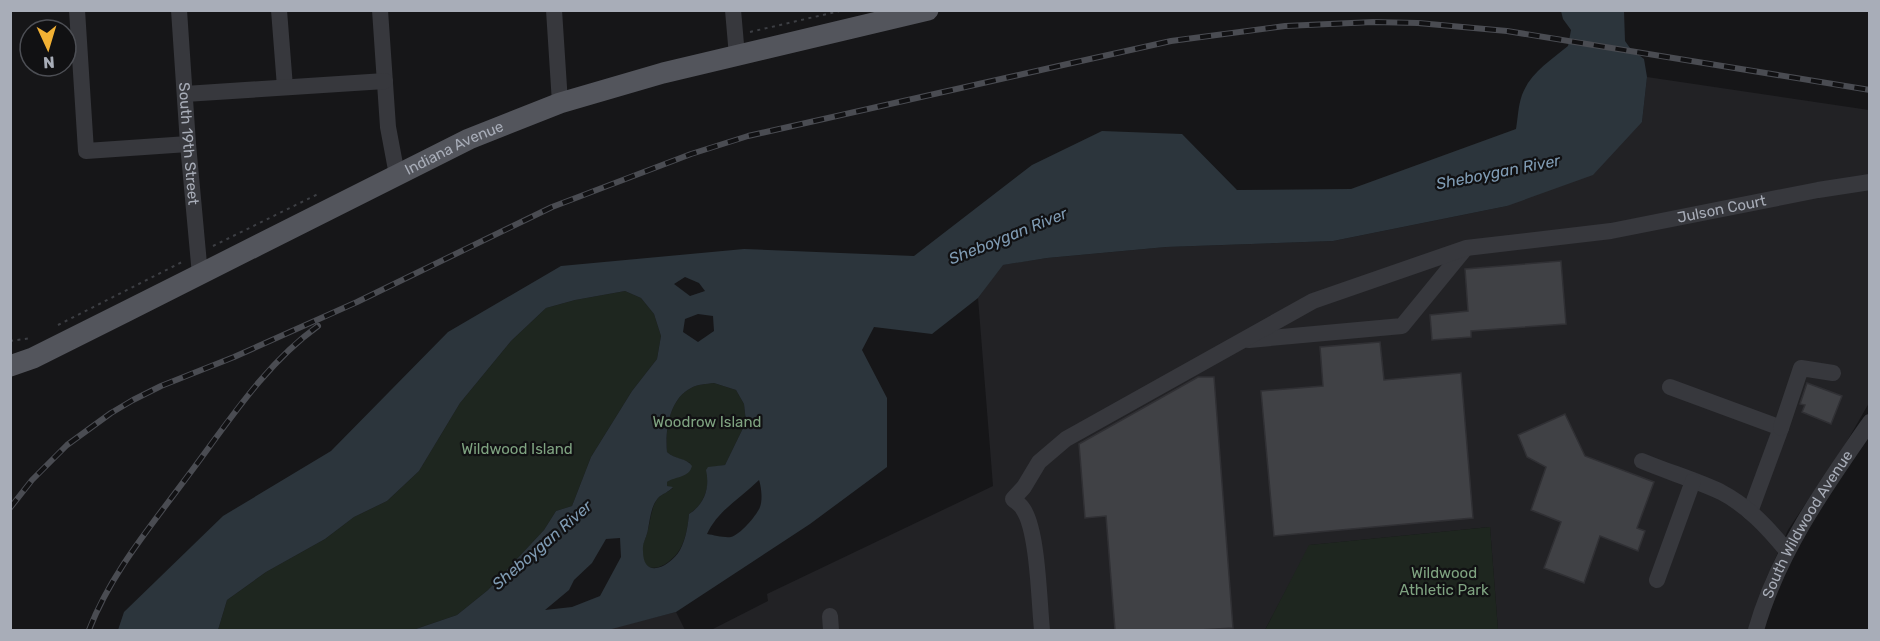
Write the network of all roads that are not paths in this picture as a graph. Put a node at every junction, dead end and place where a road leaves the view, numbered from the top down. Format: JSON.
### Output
{"nodes":[{"id":1,"x":77,"y":10,"type":"edge"},
{"id":2,"x":179,"y":10,"type":"edge"},
{"id":3,"x":279,"y":10,"type":"edge"},
{"id":4,"x":380,"y":10,"type":"edge"},
{"id":5,"x":554,"y":10,"type":"edge"},
{"id":6,"x":733,"y":10,"type":"edge"},
{"id":7,"x":928,"y":10,"type":"edge"},
{"id":8,"x":736,"y":46,"type":"junction"},
{"id":9,"x":385,"y":81,"type":"junction"},
{"id":10,"x":285,"y":87,"type":"junction"},
{"id":11,"x":185,"y":94,"type":"junction"},
{"id":12,"x":560,"y":103,"type":"junction"},
{"id":13,"x":188,"y":144,"type":"junction"},
{"id":14,"x":397,"y":175,"type":"junction"},
{"id":15,"x":1869,"y":182,"type":"edge"},
{"id":16,"x":1466,"y":248,"type":"junction"},
{"id":17,"x":200,"y":275,"type":"junction"},
{"id":18,"x":1242,"y":340,"type":"junction"},
{"id":19,"x":10,"y":366,"type":"edge"},
{"id":20,"x":1833,"y":373,"type":"dead end"},
{"id":21,"x":1670,"y":387,"type":"dead end"},
{"id":22,"x":1869,"y":422,"type":"edge"},
{"id":23,"x":1781,"y":428,"type":"junction"},
{"id":24,"x":1642,"y":461,"type":"dead end"},
{"id":25,"x":1693,"y":482,"type":"junction"},
{"id":26,"x":1750,"y":512,"type":"junction"},
{"id":27,"x":1787,"y":551,"type":"junction"},
{"id":28,"x":1658,"y":580,"type":"dead end"},
{"id":29,"x":1042,"y":630,"type":"edge"},
{"id":30,"x":1756,"y":630,"type":"edge"}],
"edges":[{"from":1,"to":13,"type":"street"},
{"from":2,"to":11,"type":"street","name":"South 19th Street"},
{"from":3,"to":10,"type":"street"},
{"from":4,"to":9,"type":"street"},
{"from":5,"to":12,"type":"street"},
{"from":6,"to":8,"type":"street"},
{"from":7,"to":8,"type":"main road","name":"Indiana Avenue"},
{"from":8,"to":12,"type":"main road","name":"Indiana Avenue"},
{"from":9,"to":10,"type":"street"},
{"from":9,"to":14,"type":"street"},
{"from":10,"to":11,"type":"street"},
{"from":11,"to":13,"type":"street","name":"South 19th Street"},
{"from":12,"to":14,"type":"main road","name":"Indiana Avenue"},
{"from":13,"to":17,"type":"street","name":"South 19th Street"},
{"from":14,"to":17,"type":"main road","name":"Indiana Avenue"},
{"from":15,"to":16,"type":"street","name":"Julson Court"},
{"from":16,"to":18,"type":"street","name":"Julson Court"},
{"from":16,"to":18,"type":"street"},
{"from":17,"to":19,"type":"main road","name":"Indiana Avenue"},
{"from":18,"to":29,"type":"street","name":"Julson Court"},
{"from":20,"to":23,"type":"street"},
{"from":21,"to":23,"type":"street"},
{"from":22,"to":27,"type":"street","name":"South Wildwood Avenue"},
{"from":23,"to":26,"type":"street"},
{"from":24,"to":25,"type":"street"},
{"from":25,"to":26,"type":"street"},
{"from":25,"to":28,"type":"street"},
{"from":26,"to":27,"type":"street"},
{"from":27,"to":30,"type":"street","name":"South Wildwood Avenue"}]}
